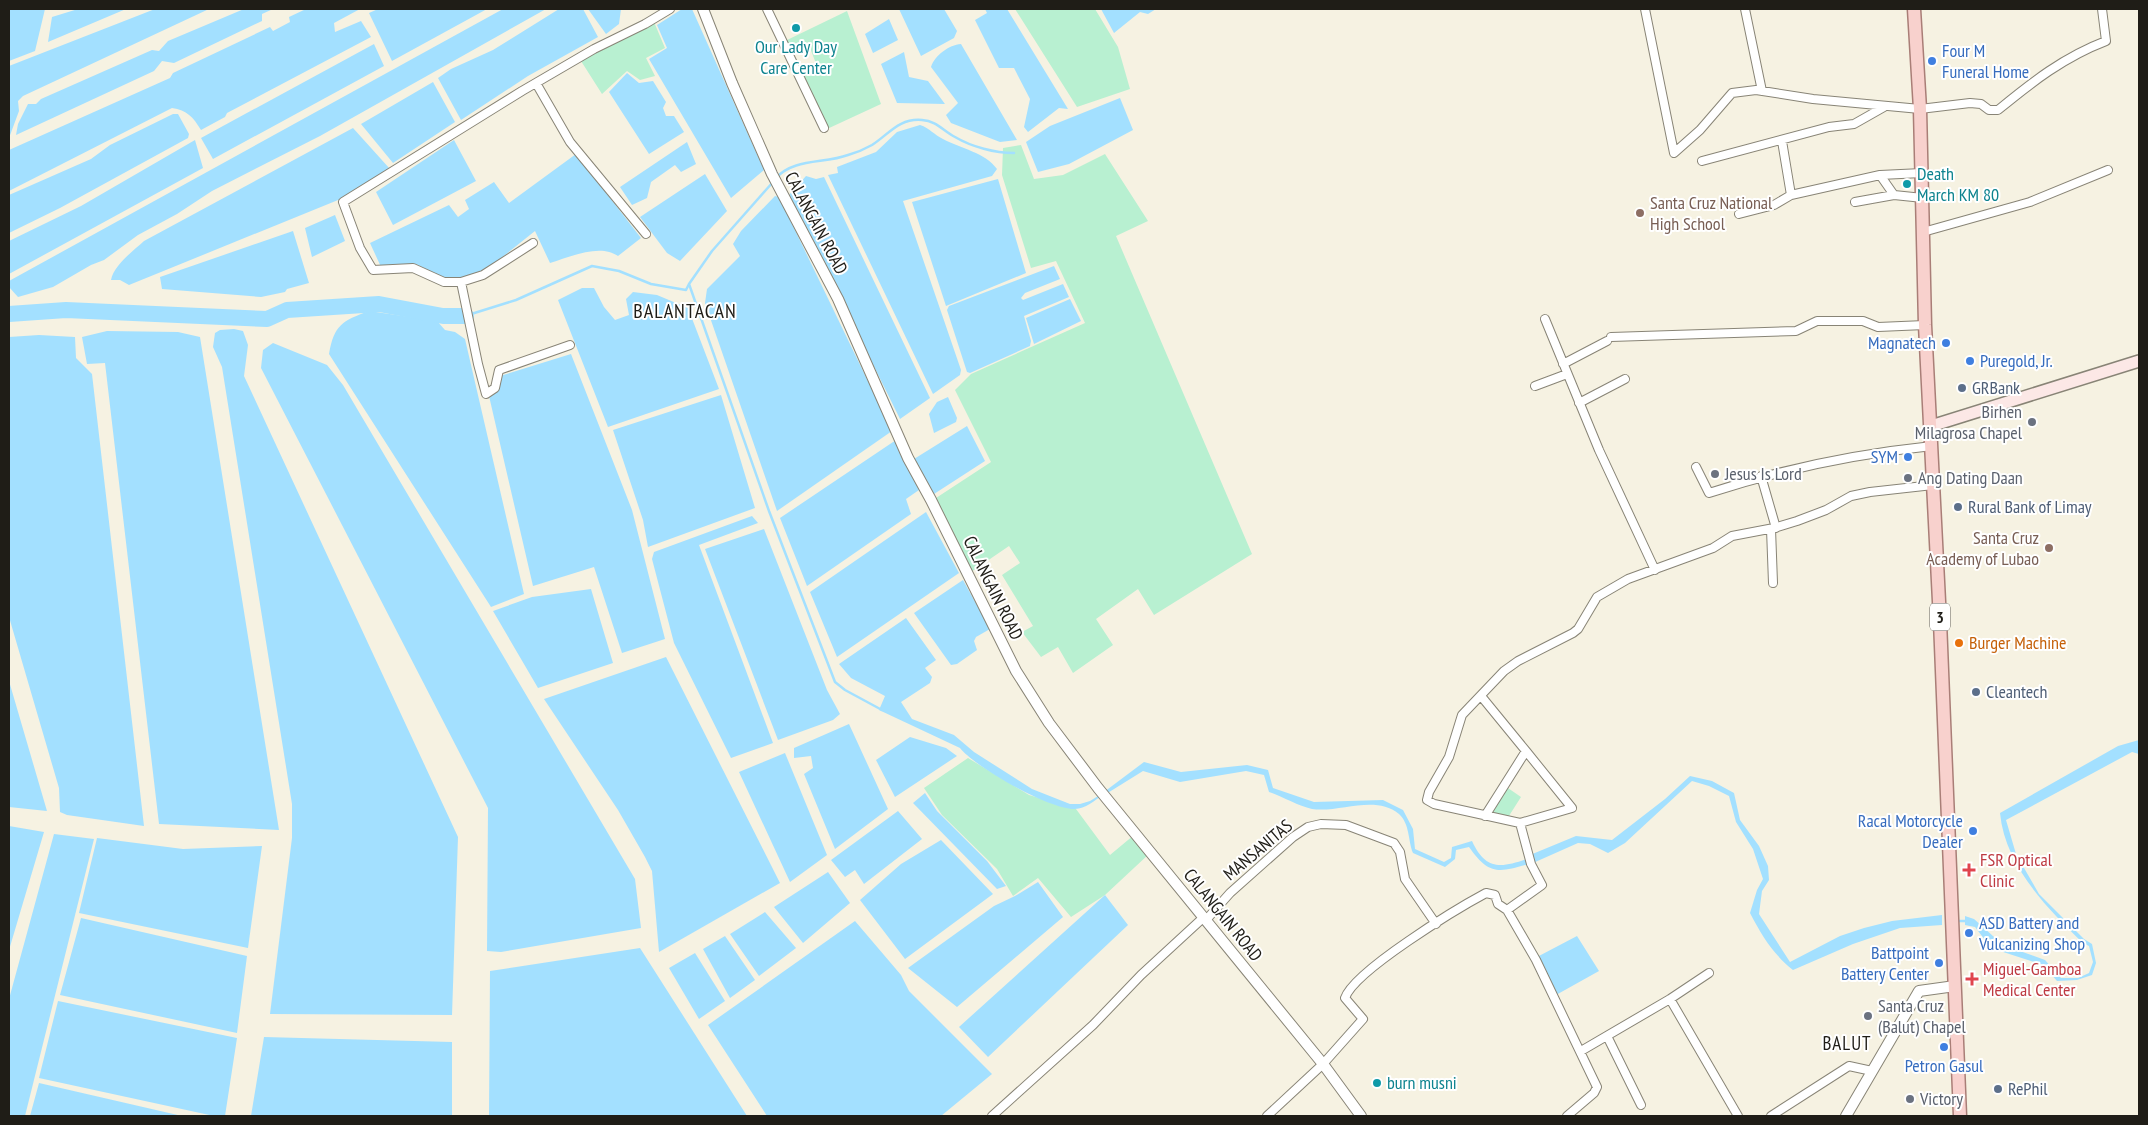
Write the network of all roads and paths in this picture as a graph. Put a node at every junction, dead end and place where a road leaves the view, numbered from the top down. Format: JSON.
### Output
{"nodes":[{"id":1,"x":670,"y":9,"type":"edge"},
{"id":2,"x":702,"y":9,"type":"edge"},
{"id":3,"x":767,"y":9,"type":"edge"},
{"id":4,"x":1645,"y":9,"type":"edge"},
{"id":5,"x":1745,"y":9,"type":"edge"},
{"id":6,"x":1914,"y":9,"type":"edge"},
{"id":7,"x":2102,"y":9,"type":"edge"},
{"id":8,"x":536,"y":83,"type":"junction"},
{"id":9,"x":1762,"y":91,"type":"junction"},
{"id":10,"x":1884,"y":107,"type":"junction"},
{"id":11,"x":1920,"y":109,"type":"junction"},
{"id":12,"x":824,"y":128,"type":"dead end"},
{"id":13,"x":1782,"y":141,"type":"junction"},
{"id":14,"x":1702,"y":161,"type":"dead end"},
{"id":15,"x":2108,"y":170,"type":"dead end"},
{"id":16,"x":1922,"y":173,"type":"junction"},
{"id":17,"x":1880,"y":175,"type":"junction"},
{"id":18,"x":1791,"y":195,"type":"junction"},
{"id":19,"x":1894,"y":196,"type":"junction"},
{"id":20,"x":1923,"y":198,"type":"junction"},
{"id":21,"x":1855,"y":202,"type":"dead end"},
{"id":22,"x":1739,"y":214,"type":"dead end"},
{"id":23,"x":1924,"y":232,"type":"junction"},
{"id":24,"x":646,"y":234,"type":"dead end"},
{"id":25,"x":533,"y":243,"type":"dead end"},
{"id":26,"x":461,"y":282,"type":"junction"},
{"id":27,"x":1545,"y":319,"type":"dead end"},
{"id":28,"x":1926,"y":325,"type":"junction"},
{"id":29,"x":570,"y":345,"type":"dead end"},
{"id":30,"x":2139,"y":361,"type":"edge"},
{"id":31,"x":1563,"y":364,"type":"junction"},
{"id":32,"x":1567,"y":374,"type":"junction"},
{"id":33,"x":1625,"y":379,"type":"dead end"},
{"id":34,"x":1535,"y":386,"type":"dead end"},
{"id":35,"x":1579,"y":403,"type":"junction"},
{"id":36,"x":1931,"y":426,"type":"junction"},
{"id":37,"x":1932,"y":446,"type":"junction"},
{"id":38,"x":1696,"y":467,"type":"dead end"},
{"id":39,"x":1761,"y":476,"type":"junction"},
{"id":40,"x":1933,"y":485,"type":"junction"},
{"id":41,"x":1774,"y":528,"type":"junction"},
{"id":42,"x":1655,"y":570,"type":"junction"},
{"id":43,"x":1774,"y":583,"type":"dead end"},
{"id":44,"x":1481,"y":696,"type":"junction"},
{"id":45,"x":1526,"y":751,"type":"junction"},
{"id":46,"x":1485,"y":816,"type":"junction"},
{"id":47,"x":1520,"y":823,"type":"junction"},
{"id":48,"x":1507,"y":910,"type":"junction"},
{"id":49,"x":1205,"y":919,"type":"junction"},
{"id":50,"x":1436,"y":924,"type":"junction"},
{"id":51,"x":1708,"y":973,"type":"dead end"},
{"id":52,"x":1955,"y":986,"type":"junction"},
{"id":53,"x":1670,"y":999,"type":"junction"},
{"id":54,"x":1607,"y":1036,"type":"junction"},
{"id":55,"x":1581,"y":1052,"type":"junction"},
{"id":56,"x":1323,"y":1064,"type":"junction"},
{"id":57,"x":1872,"y":1071,"type":"junction"},
{"id":58,"x":1641,"y":1105,"type":"dead end"},
{"id":59,"x":1579,"y":1113,"type":"edge"},
{"id":60,"x":992,"y":1116,"type":"edge"},
{"id":61,"x":1267,"y":1116,"type":"edge"},
{"id":62,"x":1361,"y":1116,"type":"edge"},
{"id":63,"x":1568,"y":1116,"type":"edge"},
{"id":64,"x":1738,"y":1116,"type":"edge"},
{"id":65,"x":1771,"y":1116,"type":"edge"},
{"id":66,"x":1846,"y":1116,"type":"edge"},
{"id":67,"x":1960,"y":1116,"type":"edge"}],
"edges":[{"from":1,"to":8,"type":"street"},
{"from":2,"to":49,"type":"street","name":"CALANGAIN ROAD"},
{"from":3,"to":12,"type":"street"},
{"from":4,"to":9,"type":"street"},
{"from":5,"to":9,"type":"street"},
{"from":6,"to":11,"type":"main road","number":"3"},
{"from":7,"to":11,"type":"street"},
{"from":8,"to":24,"type":"street"},
{"from":8,"to":26,"type":"street"},
{"from":9,"to":10,"type":"street"},
{"from":10,"to":11,"type":"street"},
{"from":10,"to":13,"type":"street"},
{"from":11,"to":16,"type":"main road","number":"3"},
{"from":13,"to":14,"type":"street"},
{"from":13,"to":18,"type":"street"},
{"from":15,"to":23,"type":"street"},
{"from":16,"to":17,"type":"street"},
{"from":16,"to":20,"type":"main road","number":"3"},
{"from":17,"to":18,"type":"street"},
{"from":17,"to":19,"type":"street"},
{"from":18,"to":22,"type":"street"},
{"from":19,"to":20,"type":"street"},
{"from":19,"to":21,"type":"street"},
{"from":20,"to":23,"type":"main road","number":"3"},
{"from":23,"to":28,"type":"main road","number":"3"},
{"from":25,"to":26,"type":"street"},
{"from":26,"to":29,"type":"street"},
{"from":27,"to":31,"type":"street"},
{"from":28,"to":31,"type":"street"},
{"from":28,"to":36,"type":"main road","number":"3"},
{"from":30,"to":36,"type":"main road"},
{"from":31,"to":32,"type":"street"},
{"from":32,"to":34,"type":"street"},
{"from":32,"to":35,"type":"street"},
{"from":33,"to":35,"type":"street"},
{"from":35,"to":42,"type":"street"},
{"from":36,"to":37,"type":"main road","number":"3"},
{"from":37,"to":39,"type":"street"},
{"from":37,"to":40,"type":"main road","number":"3"},
{"from":38,"to":39,"type":"street"},
{"from":39,"to":41,"type":"street"},
{"from":40,"to":41,"type":"street"},
{"from":40,"to":52,"type":"main road","number":"3"},
{"from":41,"to":42,"type":"street"},
{"from":41,"to":43,"type":"street"},
{"from":42,"to":44,"type":"street"},
{"from":44,"to":45,"type":"street"},
{"from":44,"to":46,"type":"street"},
{"from":45,"to":46,"type":"street"},
{"from":45,"to":47,"type":"street"},
{"from":46,"to":47,"type":"street"},
{"from":47,"to":48,"type":"street"},
{"from":48,"to":50,"type":"street"},
{"from":48,"to":55,"type":"street"},
{"from":49,"to":50,"type":"street","name":"MANSANITAS"},
{"from":49,"to":56,"type":"street","name":"CALANGAIN ROAD"},
{"from":49,"to":60,"type":"street"},
{"from":50,"to":56,"type":"street"},
{"from":51,"to":53,"type":"street"},
{"from":52,"to":57,"type":"street"},
{"from":52,"to":67,"type":"main road","number":"3"},
{"from":53,"to":54,"type":"street"},
{"from":53,"to":64,"type":"street"},
{"from":54,"to":55,"type":"street"},
{"from":54,"to":58,"type":"street"},
{"from":55,"to":59,"type":"street"},
{"from":56,"to":61,"type":"street"},
{"from":56,"to":62,"type":"street","name":"CALANGAIN ROAD"},
{"from":57,"to":65,"type":"street"},
{"from":57,"to":66,"type":"street"},
{"from":59,"to":63,"type":"street"}]}
